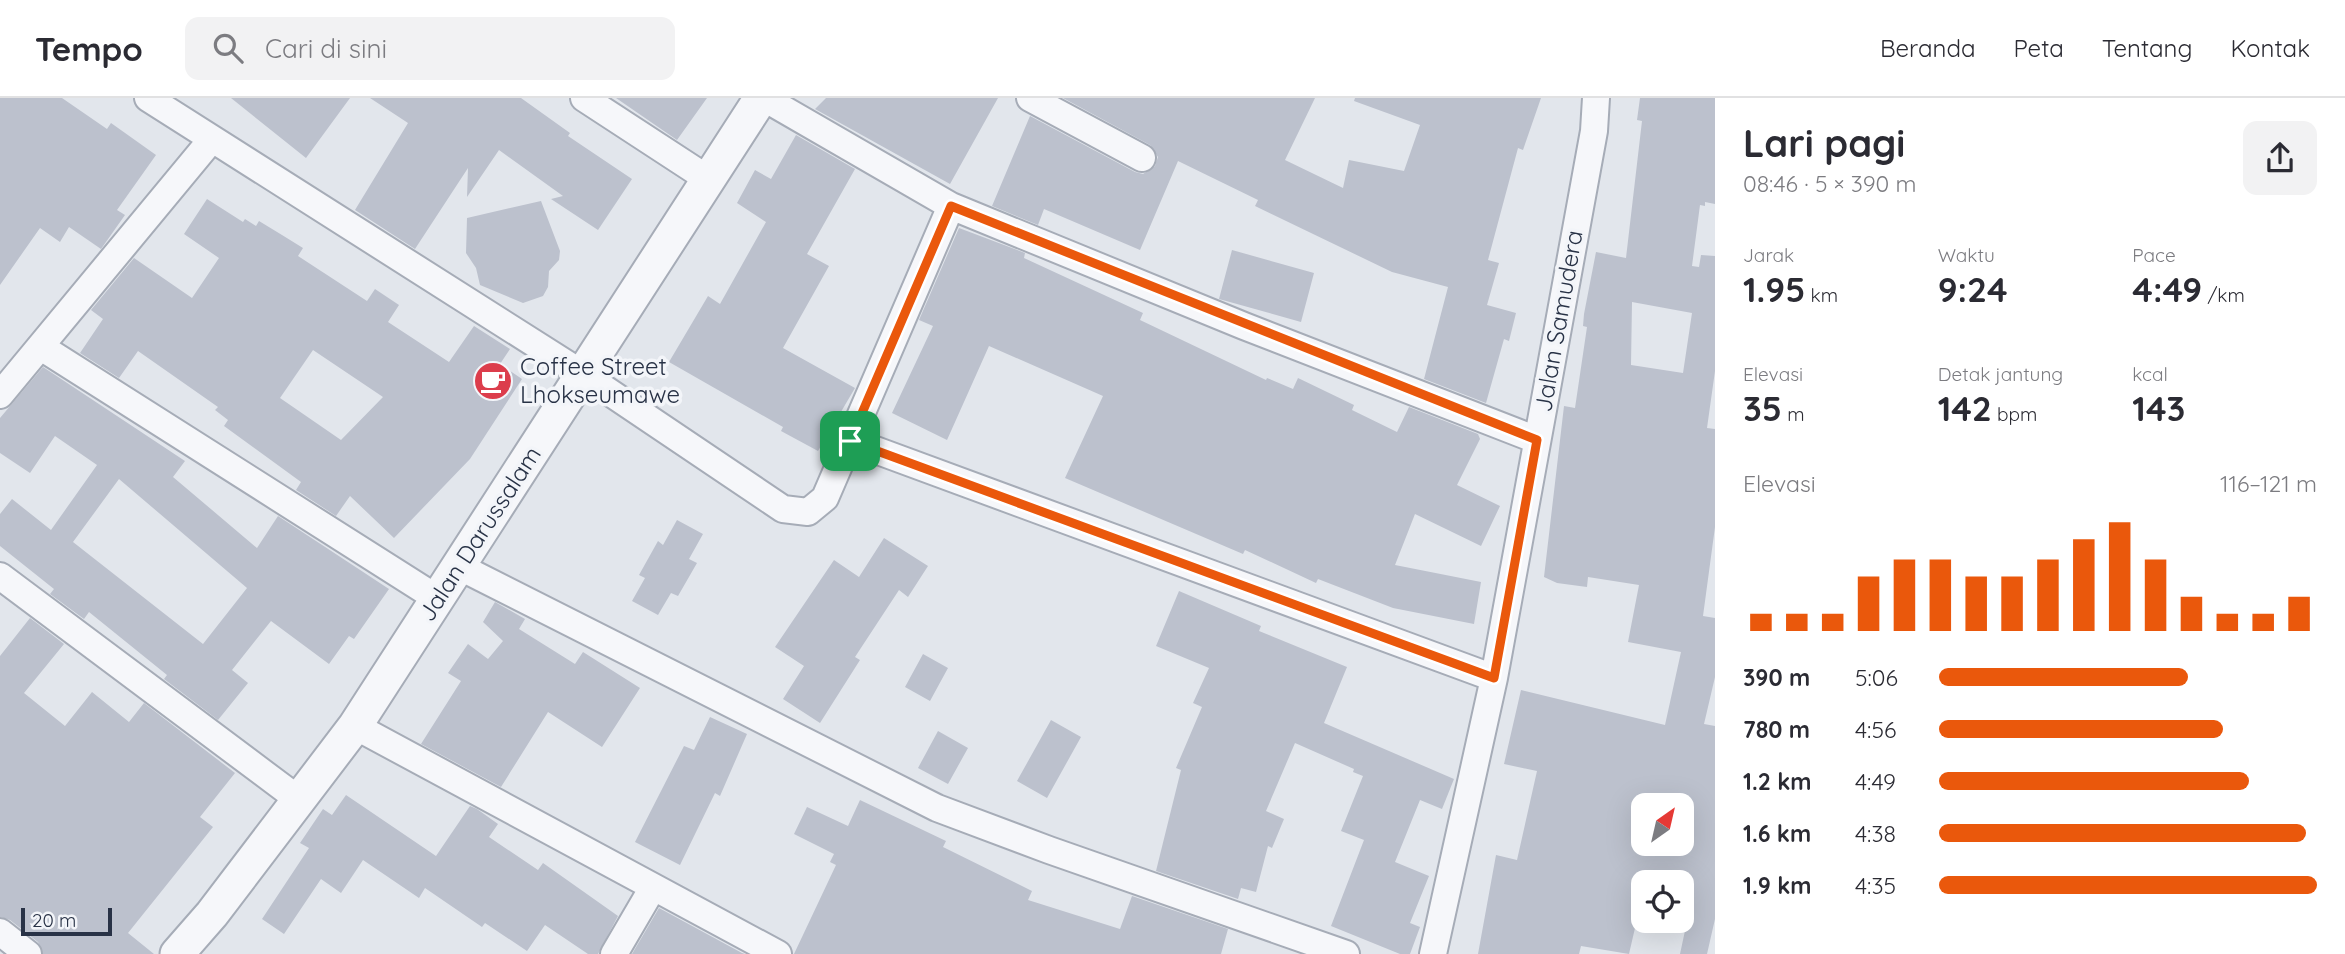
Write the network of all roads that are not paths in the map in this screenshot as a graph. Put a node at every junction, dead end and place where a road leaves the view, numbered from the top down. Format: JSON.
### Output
{"nodes":[{"id":1,"x":148,"y":98,"type":"edge"},
{"id":2,"x":584,"y":98,"type":"edge"},
{"id":3,"x":763,"y":98,"type":"edge"},
{"id":4,"x":1030,"y":98,"type":"edge"},
{"id":5,"x":1596,"y":98,"type":"edge"},
{"id":6,"x":212,"y":139,"type":"junction"},
{"id":7,"x":1142,"y":158,"type":"dead end"},
{"id":8,"x":708,"y":179,"type":"junction"},
{"id":9,"x":951,"y":206,"type":"junction"},
{"id":10,"x":41,"y":347,"type":"junction"},
{"id":11,"x":584,"y":375,"type":"junction"},
{"id":12,"x":0,"y":395,"type":"edge"},
{"id":13,"x":1537,"y":440,"type":"junction"},
{"id":14,"x":850,"y":441,"type":"junction"},
{"id":15,"x":458,"y":566,"type":"junction"},
{"id":16,"x":0,"y":576,"type":"edge"},
{"id":17,"x":438,"y":599,"type":"junction"},
{"id":18,"x":1494,"y":678,"type":"junction"},
{"id":19,"x":355,"y":726,"type":"junction"},
{"id":20,"x":298,"y":799,"type":"junction"},
{"id":21,"x":652,"y":889,"type":"junction"},
{"id":22,"x":0,"y":932,"type":"edge"},
{"id":23,"x":28,"y":954,"type":"edge"},
{"id":24,"x":177,"y":954,"type":"edge"},
{"id":25,"x":614,"y":954,"type":"edge"},
{"id":26,"x":778,"y":954,"type":"edge"},
{"id":27,"x":1346,"y":954,"type":"edge"},
{"id":28,"x":1433,"y":954,"type":"edge"}],
"edges":[{"from":1,"to":6,"type":"street"},
{"from":2,"to":8,"type":"street"},
{"from":3,"to":8,"type":"street","name":"Jalan Darussalam"},
{"from":3,"to":9,"type":"street"},
{"from":4,"to":7,"type":"street"},
{"from":5,"to":13,"type":"street","name":"Jalan Samudera"},
{"from":6,"to":10,"type":"street"},
{"from":6,"to":11,"type":"street"},
{"from":8,"to":11,"type":"street","name":"Jalan Darussalam"},
{"from":9,"to":13,"type":"street"},
{"from":9,"to":14,"type":"street"},
{"from":10,"to":12,"type":"street"},
{"from":10,"to":17,"type":"street"},
{"from":11,"to":14,"type":"street"},
{"from":11,"to":15,"type":"street","name":"Jalan Darussalam"},
{"from":13,"to":18,"type":"street","name":"Jalan Samudera"},
{"from":14,"to":18,"type":"street"},
{"from":15,"to":17,"type":"street","name":"Jalan Darussalam"},
{"from":15,"to":27,"type":"street"},
{"from":16,"to":20,"type":"street"},
{"from":17,"to":19,"type":"street","name":"Jalan Darussalam"},
{"from":18,"to":28,"type":"street","name":"Jalan Samudera"},
{"from":19,"to":20,"type":"street","name":"Jalan Darussalam"},
{"from":19,"to":21,"type":"street"},
{"from":20,"to":24,"type":"street","name":"Jalan Darussalam"},
{"from":21,"to":25,"type":"street"},
{"from":21,"to":26,"type":"street"},
{"from":22,"to":23,"type":"street"}]}
